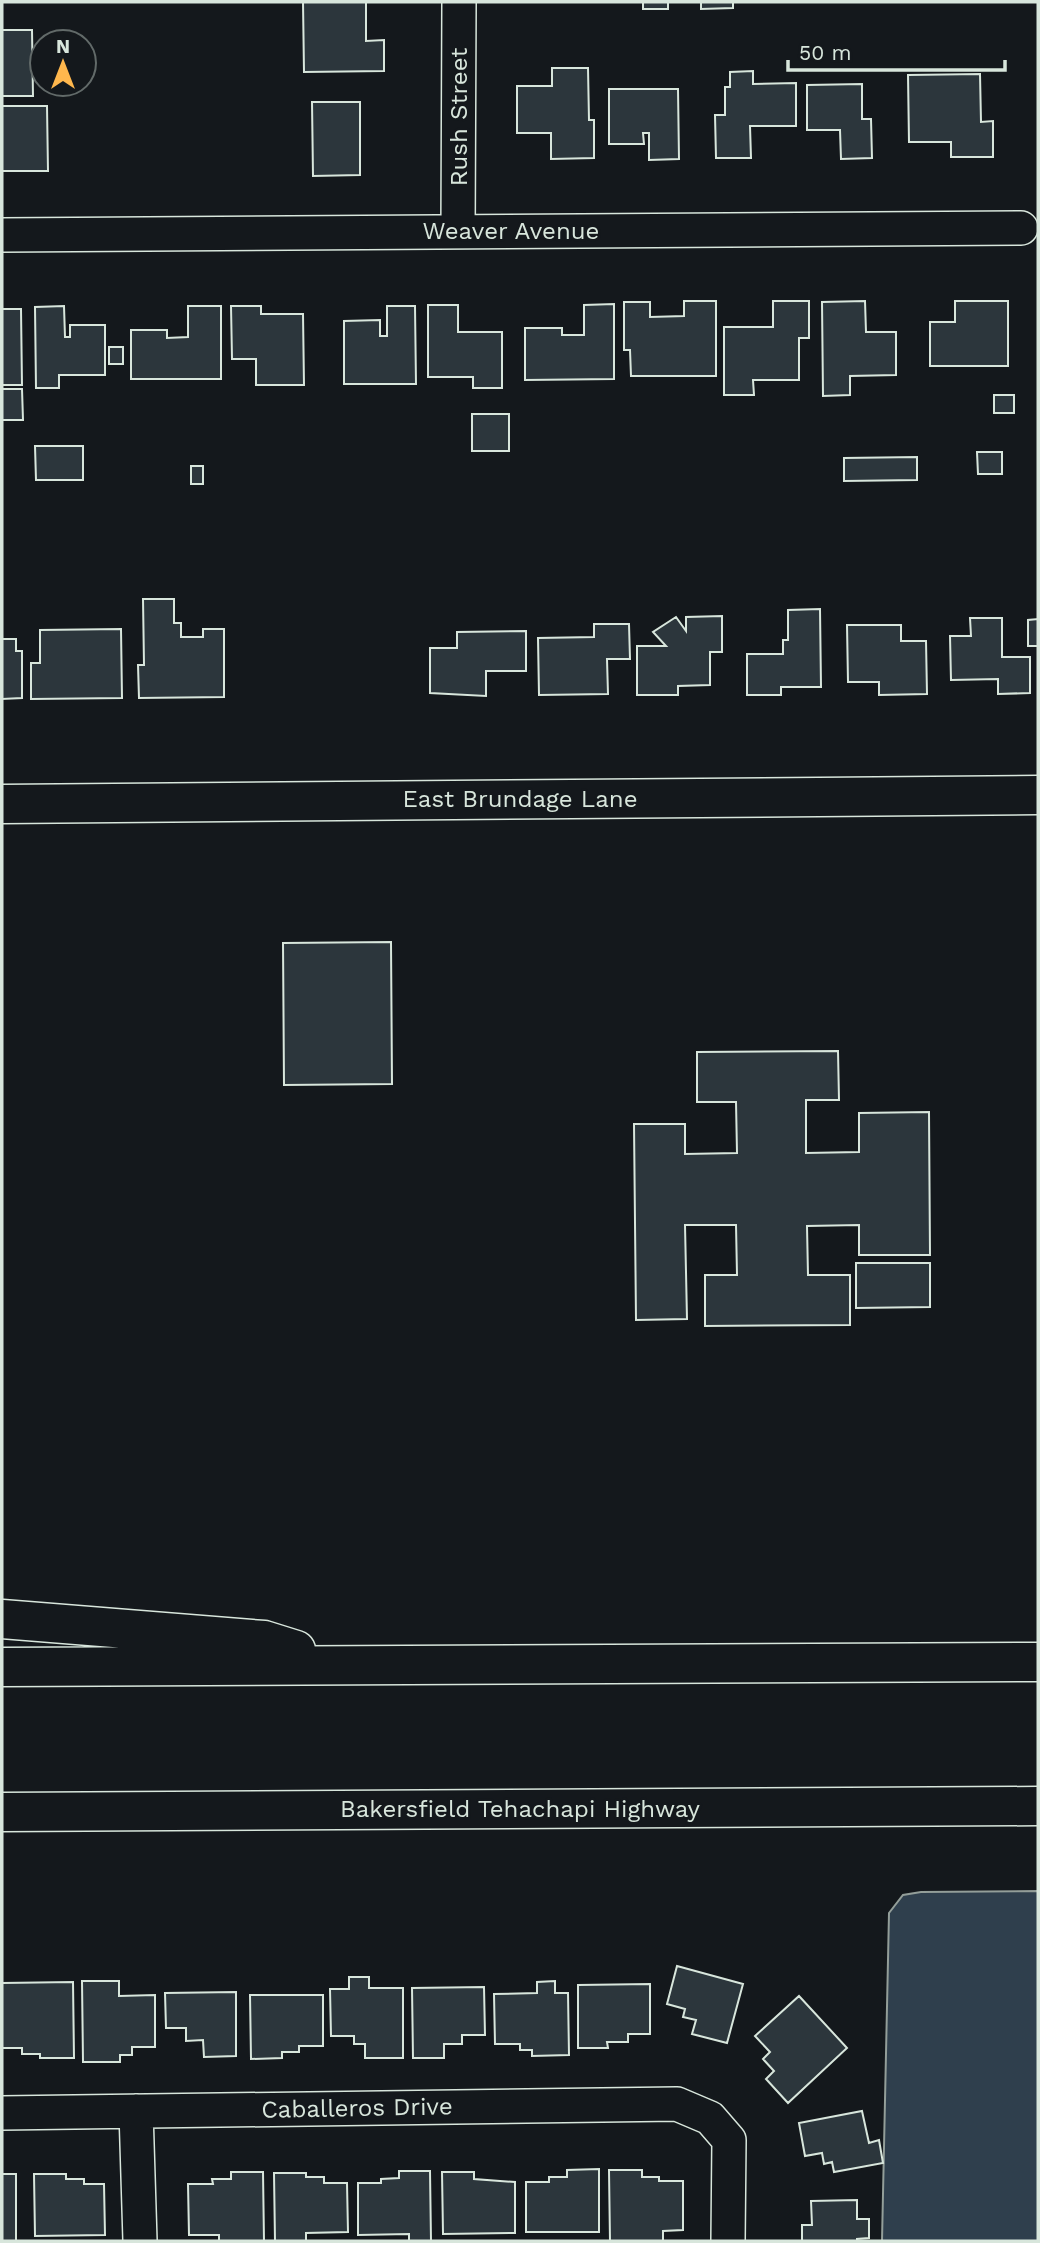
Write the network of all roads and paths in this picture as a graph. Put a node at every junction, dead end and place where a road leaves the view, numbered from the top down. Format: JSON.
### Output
{"nodes":[{"id":1,"x":459,"y":2,"type":"edge"},
{"id":2,"x":1021,"y":228,"type":"dead end"},
{"id":3,"x":458,"y":232,"type":"junction"},
{"id":4,"x":2,"y":235,"type":"edge"},
{"id":5,"x":1038,"y":795,"type":"edge"},
{"id":6,"x":2,"y":804,"type":"edge"},
{"id":7,"x":2,"y":1619,"type":"edge"},
{"id":8,"x":1038,"y":1662,"type":"edge"},
{"id":9,"x":345,"y":1665,"type":"junction"},
{"id":10,"x":2,"y":1667,"type":"edge"},
{"id":11,"x":1038,"y":1805,"type":"edge"},
{"id":12,"x":2,"y":1812,"type":"edge"},
{"id":13,"x":136,"y":2111,"type":"junction"},
{"id":14,"x":2,"y":2113,"type":"edge"},
{"id":15,"x":140,"y":2241,"type":"edge"},
{"id":16,"x":728,"y":2241,"type":"edge"}],
"edges":[{"from":1,"to":3,"type":"street","name":"Rush Street"},
{"from":2,"to":3,"type":"street","name":"Weaver Avenue"},
{"from":3,"to":4,"type":"street","name":"Weaver Avenue"},
{"from":5,"to":6,"type":"main road","name":"East Brundage Lane"},
{"from":7,"to":9,"type":"main road"},
{"from":8,"to":9,"type":"main road"},
{"from":9,"to":10,"type":"main road"},
{"from":11,"to":12,"type":"main road","name":"Bakersfield Tehachapi Highway"},
{"from":13,"to":14,"type":"street","name":"Caballeros Drive"},
{"from":13,"to":15,"type":"street"},
{"from":13,"to":16,"type":"street","name":"Caballeros Drive"}]}
